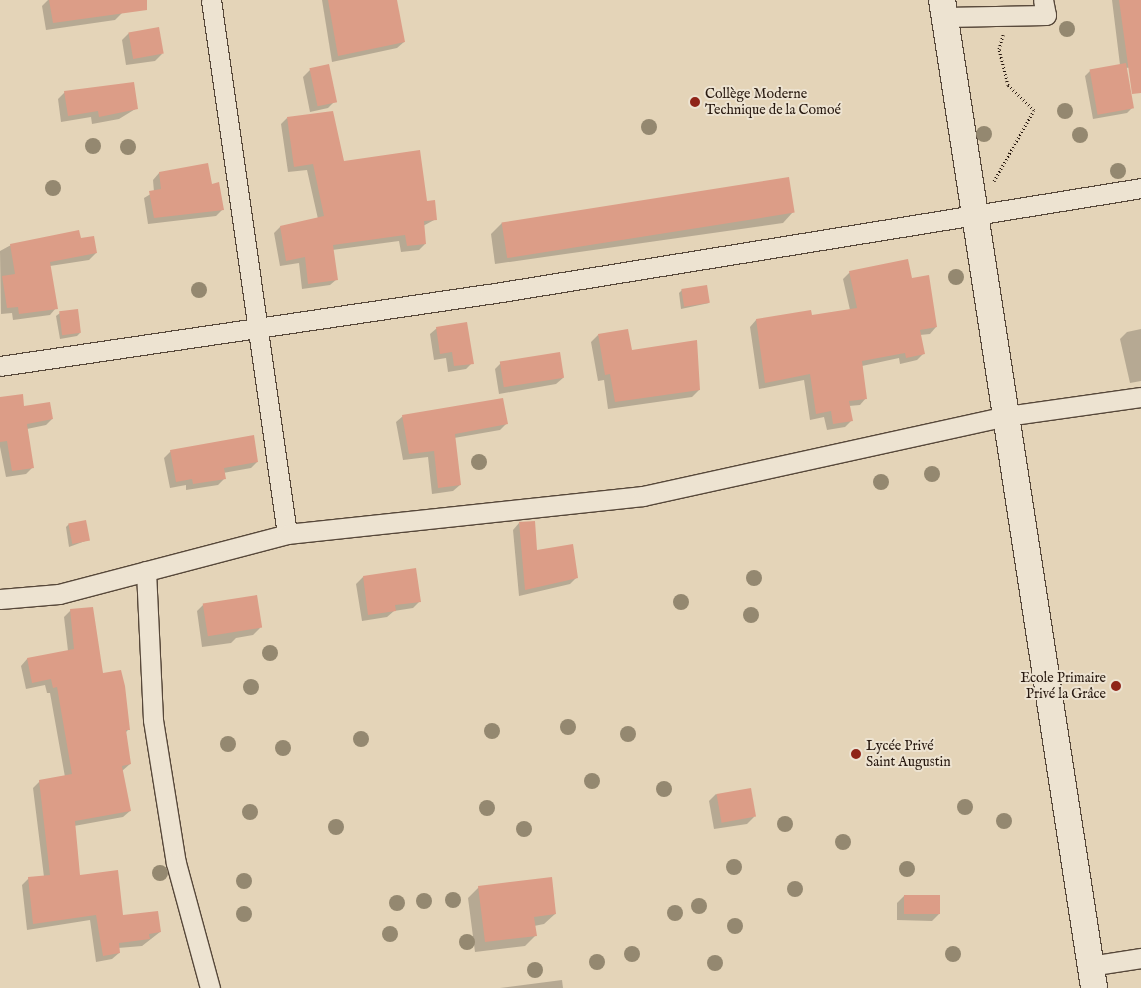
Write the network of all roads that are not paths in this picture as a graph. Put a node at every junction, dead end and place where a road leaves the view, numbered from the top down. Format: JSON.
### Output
{"nodes":[{"id":1,"x":211,"y":0,"type":"edge"},
{"id":2,"x":1043,"y":0,"type":"edge"},
{"id":3,"x":944,"y":9,"type":"edge"},
{"id":4,"x":1141,"y":188,"type":"edge"},
{"id":5,"x":975,"y":214,"type":"junction"},
{"id":6,"x":256,"y":328,"type":"junction"},
{"id":7,"x":0,"y":366,"type":"edge"},
{"id":8,"x":1141,"y":397,"type":"edge"},
{"id":9,"x":1006,"y":416,"type":"junction"},
{"id":10,"x":287,"y":534,"type":"junction"},
{"id":11,"x":146,"y":572,"type":"junction"},
{"id":12,"x":0,"y":599,"type":"edge"},
{"id":13,"x":1141,"y":958,"type":"edge"},
{"id":14,"x":1092,"y":977,"type":"edge"},
{"id":15,"x":210,"y":988,"type":"edge"}],
"edges":[{"from":1,"to":6,"type":"street"},
{"from":2,"to":3,"type":"street"},
{"from":3,"to":5,"type":"street"},
{"from":4,"to":5,"type":"street"},
{"from":5,"to":6,"type":"street"},
{"from":5,"to":9,"type":"street"},
{"from":6,"to":7,"type":"street"},
{"from":6,"to":10,"type":"street"},
{"from":8,"to":9,"type":"street"},
{"from":9,"to":10,"type":"street"},
{"from":9,"to":14,"type":"street"},
{"from":10,"to":11,"type":"street"},
{"from":11,"to":12,"type":"street"},
{"from":11,"to":15,"type":"street"},
{"from":13,"to":14,"type":"street"}]}
